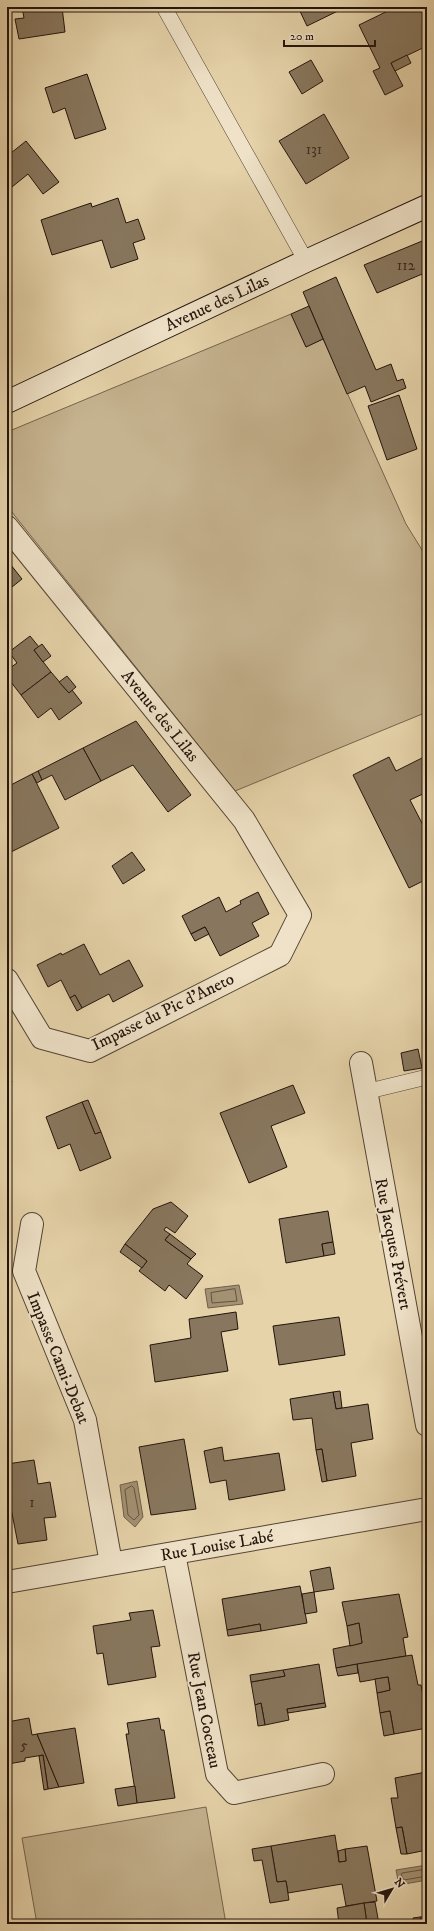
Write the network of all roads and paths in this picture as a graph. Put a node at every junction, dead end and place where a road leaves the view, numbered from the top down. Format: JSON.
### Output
{"nodes":[{"id":1,"x":164,"y":7,"type":"edge"},
{"id":2,"x":427,"y":206,"type":"edge"},
{"id":3,"x":306,"y":261,"type":"junction"},
{"id":4,"x":7,"y":402,"type":"edge"},
{"id":5,"x":7,"y":527,"type":"edge"},
{"id":6,"x":300,"y":915,"type":"joint"},
{"id":7,"x":7,"y":980,"type":"edge"},
{"id":8,"x":361,"y":1063,"type":"dead end"},
{"id":9,"x":427,"y":1077,"type":"edge"},
{"id":10,"x":365,"y":1092,"type":"junction"},
{"id":11,"x":32,"y":1224,"type":"dead end"},
{"id":12,"x":427,"y":1425,"type":"edge"},
{"id":13,"x":427,"y":1509,"type":"edge"},
{"id":14,"x":174,"y":1554,"type":"junction"},
{"id":15,"x":110,"y":1563,"type":"junction"},
{"id":16,"x":7,"y":1582,"type":"edge"},
{"id":17,"x":323,"y":1774,"type":"dead end"}],
"edges":[{"from":1,"to":3,"type":"lane"},
{"from":2,"to":3,"type":"street","name":"Avenue des Lilas"},
{"from":3,"to":4,"type":"street","name":"Avenue des Lilas"},
{"from":5,"to":6,"type":"street","name":"Avenue des Lilas"},
{"from":6,"to":7,"type":"street","name":"Impasse du Pic d'Aneto"},
{"from":8,"to":10,"type":"street","name":"Rue Jacques Prévert"},
{"from":9,"to":10,"type":"lane"},
{"from":10,"to":12,"type":"street","name":"Rue Jacques Prévert"},
{"from":11,"to":15,"type":"street","name":"Impasse Cami-Debat"},
{"from":13,"to":14,"type":"street","name":"Rue Louise Labé"},
{"from":14,"to":15,"type":"street","name":"Rue Louise Labé"},
{"from":14,"to":17,"type":"street","name":"Rue Jean Cocteau"},
{"from":15,"to":16,"type":"street","name":"Rue Louise Labé"}]}
